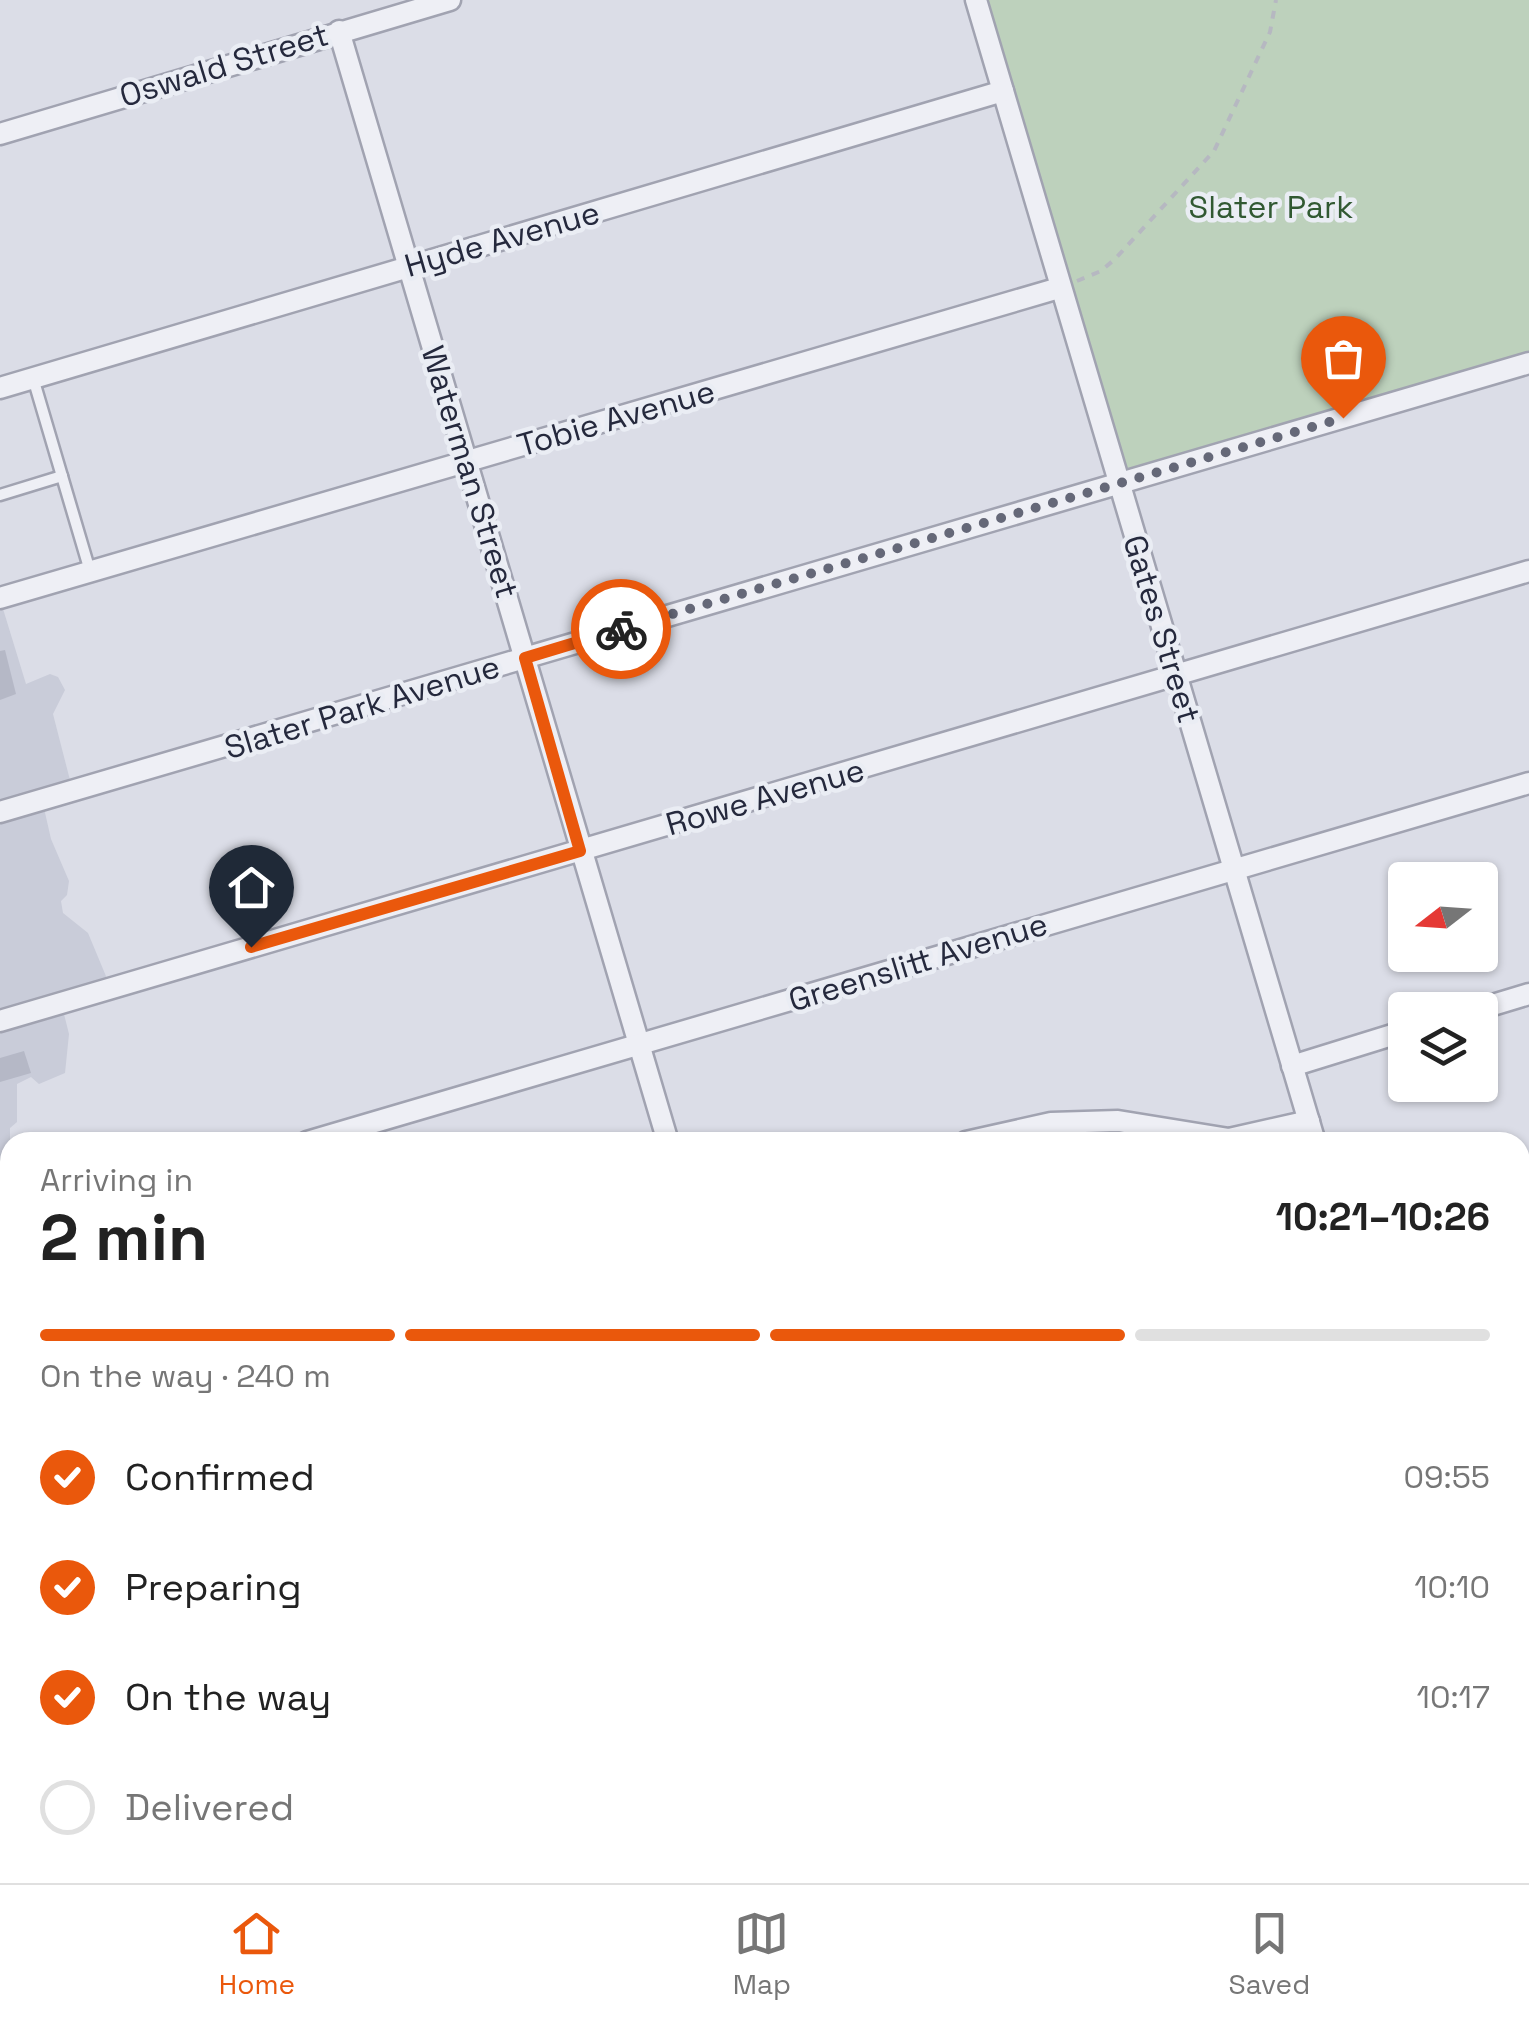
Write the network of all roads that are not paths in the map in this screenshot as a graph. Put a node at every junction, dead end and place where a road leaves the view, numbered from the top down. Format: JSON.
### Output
{"nodes":[{"id":1,"x":450,"y":0,"type":"edge"},
{"id":2,"x":976,"y":0,"type":"edge"},
{"id":3,"x":340,"y":31,"type":"junction"},
{"id":4,"x":1003,"y":91,"type":"junction"},
{"id":5,"x":0,"y":134,"type":"edge"},
{"id":6,"x":409,"y":266,"type":"junction"},
{"id":7,"x":1059,"y":288,"type":"junction"},
{"id":8,"x":1529,"y":363,"type":"edge"},
{"id":9,"x":33,"y":378,"type":"junction"},
{"id":10,"x":0,"y":388,"type":"edge"},
{"id":11,"x":466,"y":461,"type":"junction"},
{"id":12,"x":62,"y":476,"type":"junction"},
{"id":13,"x":1119,"y":484,"type":"junction"},
{"id":14,"x":0,"y":495,"type":"edge"},
{"id":15,"x":90,"y":572,"type":"junction"},
{"id":16,"x":1529,"y":572,"type":"edge"},
{"id":17,"x":0,"y":598,"type":"edge"},
{"id":18,"x":525,"y":658,"type":"junction"},
{"id":19,"x":1175,"y":676,"type":"junction"},
{"id":20,"x":1529,"y":783,"type":"edge"},
{"id":21,"x":0,"y":812,"type":"edge"},
{"id":22,"x":580,"y":851,"type":"junction"},
{"id":23,"x":1236,"y":869,"type":"junction"},
{"id":24,"x":1529,"y":994,"type":"edge"},
{"id":25,"x":1498,"y":1003,"type":"edge"},
{"id":26,"x":0,"y":1020,"type":"edge"},
{"id":27,"x":1388,"y":1037,"type":"edge"},
{"id":28,"x":638,"y":1044,"type":"junction"},
{"id":29,"x":1292,"y":1066,"type":"junction"},
{"id":30,"x":1308,"y":1121,"type":"junction"},
{"id":31,"x":341,"y":1132,"type":"edge"},
{"id":32,"x":665,"y":1132,"type":"edge"},
{"id":33,"x":1005,"y":1132,"type":"edge"},
{"id":34,"x":1080,"y":1132,"type":"edge"},
{"id":35,"x":1186,"y":1132,"type":"edge"},
{"id":36,"x":1260,"y":1132,"type":"edge"},
{"id":37,"x":1312,"y":1132,"type":"edge"}],
"edges":[{"from":1,"to":3,"type":"street","name":"Oswald Street"},
{"from":2,"to":4,"type":"street","name":"Gates Street"},
{"from":3,"to":5,"type":"street","name":"Oswald Street"},
{"from":3,"to":6,"type":"street","name":"Waterman Street"},
{"from":4,"to":6,"type":"street","name":"Hyde Avenue"},
{"from":4,"to":7,"type":"street","name":"Gates Street"},
{"from":6,"to":9,"type":"street","name":"Hyde Avenue"},
{"from":6,"to":11,"type":"street","name":"Waterman Street"},
{"from":7,"to":11,"type":"street","name":"Tobie Avenue"},
{"from":7,"to":13,"type":"street","name":"Gates Street"},
{"from":8,"to":13,"type":"street","name":"Slater Park Avenue"},
{"from":9,"to":10,"type":"street","name":"Hyde Avenue"},
{"from":9,"to":12,"type":"lane"},
{"from":11,"to":15,"type":"street","name":"Tobie Avenue"},
{"from":11,"to":18,"type":"street","name":"Waterman Street"},
{"from":12,"to":14,"type":"lane"},
{"from":12,"to":15,"type":"lane"},
{"from":13,"to":18,"type":"street","name":"Slater Park Avenue"},
{"from":13,"to":19,"type":"street","name":"Gates Street"},
{"from":15,"to":17,"type":"street","name":"Tobie Avenue"},
{"from":16,"to":19,"type":"street","name":"Rowe Avenue"},
{"from":18,"to":21,"type":"street","name":"Slater Park Avenue"},
{"from":18,"to":22,"type":"street","name":"Waterman Street"},
{"from":19,"to":22,"type":"street","name":"Rowe Avenue"},
{"from":19,"to":23,"type":"street","name":"Gates Street"},
{"from":20,"to":23,"type":"street","name":"Greenslitt Avenue"},
{"from":22,"to":26,"type":"street","name":"Rowe Avenue"},
{"from":22,"to":28,"type":"street","name":"Waterman Street"},
{"from":23,"to":28,"type":"street","name":"Greenslitt Avenue"},
{"from":23,"to":29,"type":"street","name":"Gates Street"},
{"from":24,"to":25,"type":"street"},
{"from":27,"to":29,"type":"street"},
{"from":28,"to":31,"type":"street","name":"Greenslitt Avenue"},
{"from":28,"to":32,"type":"street","name":"Waterman Street"},
{"from":29,"to":30,"type":"street","name":"Gates Street"},
{"from":30,"to":36,"type":"street"},
{"from":30,"to":37,"type":"street","name":"Gates Street"},
{"from":33,"to":34,"type":"street"},
{"from":34,"to":35,"type":"street"}]}
